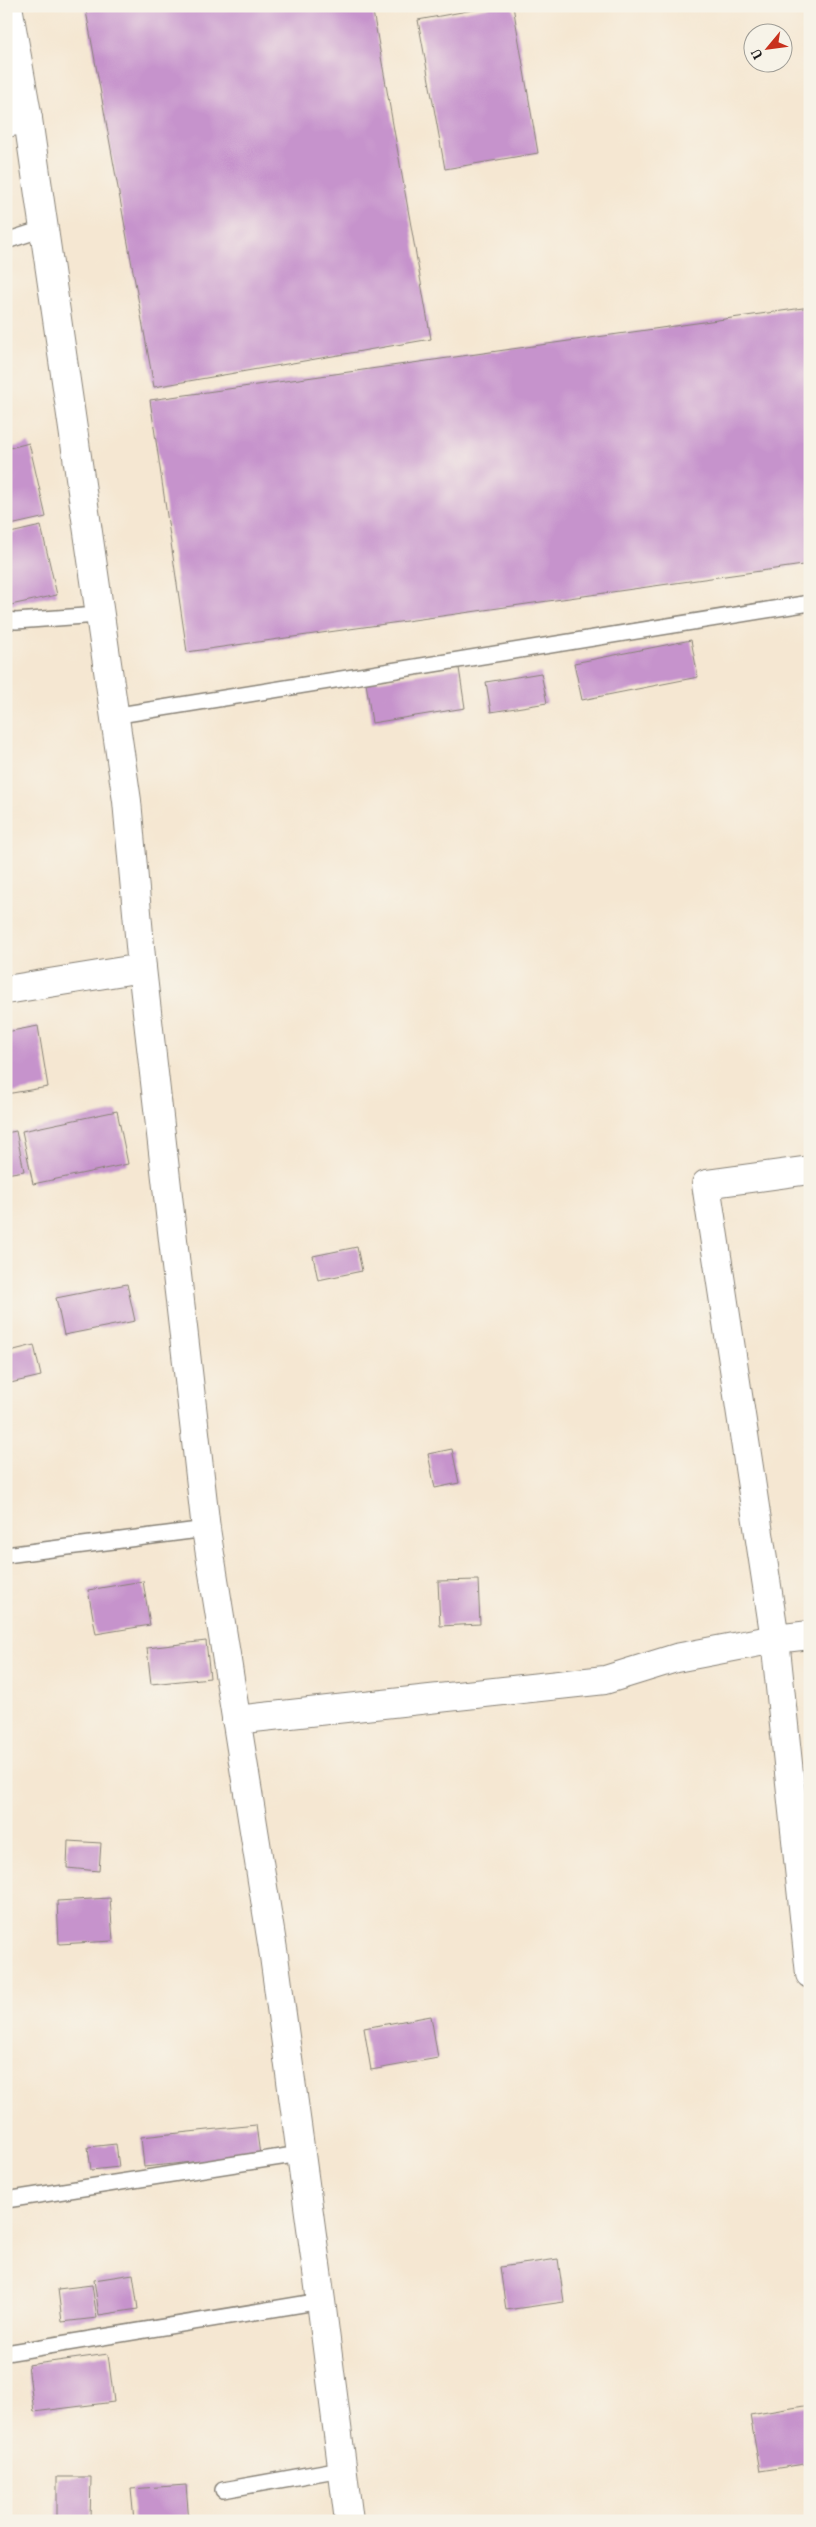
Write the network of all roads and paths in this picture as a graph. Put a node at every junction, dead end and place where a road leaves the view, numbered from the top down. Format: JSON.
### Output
{"nodes":[{"id":1,"x":13,"y":7,"type":"edge"},
{"id":2,"x":17,"y":121,"type":"edge"},
{"id":3,"x":43,"y":230,"type":"junction"},
{"id":4,"x":6,"y":241,"type":"edge"},
{"id":5,"x":810,"y":603,"type":"edge"},
{"id":6,"x":98,"y":615,"type":"junction"},
{"id":7,"x":6,"y":620,"type":"edge"},
{"id":8,"x":114,"y":716,"type":"junction"},
{"id":9,"x":142,"y":968,"type":"junction"},
{"id":10,"x":6,"y":990,"type":"edge"},
{"id":11,"x":810,"y":1170,"type":"edge"},
{"id":12,"x":206,"y":1529,"type":"junction"},
{"id":13,"x":6,"y":1555,"type":"edge"},
{"id":14,"x":810,"y":1635,"type":"edge"},
{"id":15,"x":775,"y":1639,"type":"junction"},
{"id":16,"x":236,"y":1720,"type":"junction"},
{"id":17,"x":810,"y":1974,"type":"edge"},
{"id":18,"x":300,"y":2154,"type":"junction"},
{"id":19,"x":6,"y":2200,"type":"edge"},
{"id":20,"x":321,"y":2301,"type":"junction"},
{"id":21,"x":6,"y":2353,"type":"edge"},
{"id":22,"x":341,"y":2469,"type":"junction"},
{"id":23,"x":223,"y":2490,"type":"dead end"},
{"id":24,"x":349,"y":2521,"type":"edge"}],
"edges":[{"from":1,"to":2,"type":"street"},
{"from":2,"to":3,"type":"street"},
{"from":3,"to":4,"type":"lane"},
{"from":3,"to":6,"type":"street"},
{"from":5,"to":8,"type":"lane"},
{"from":6,"to":7,"type":"lane"},
{"from":6,"to":8,"type":"street"},
{"from":8,"to":9,"type":"street"},
{"from":9,"to":10,"type":"street"},
{"from":9,"to":12,"type":"street"},
{"from":11,"to":15,"type":"street"},
{"from":12,"to":13,"type":"lane"},
{"from":12,"to":16,"type":"street"},
{"from":14,"to":15,"type":"street"},
{"from":15,"to":16,"type":"street"},
{"from":15,"to":17,"type":"street"},
{"from":16,"to":18,"type":"street"},
{"from":18,"to":19,"type":"lane"},
{"from":18,"to":20,"type":"street"},
{"from":20,"to":21,"type":"lane"},
{"from":20,"to":22,"type":"street"},
{"from":22,"to":23,"type":"lane"},
{"from":22,"to":24,"type":"street"}]}
